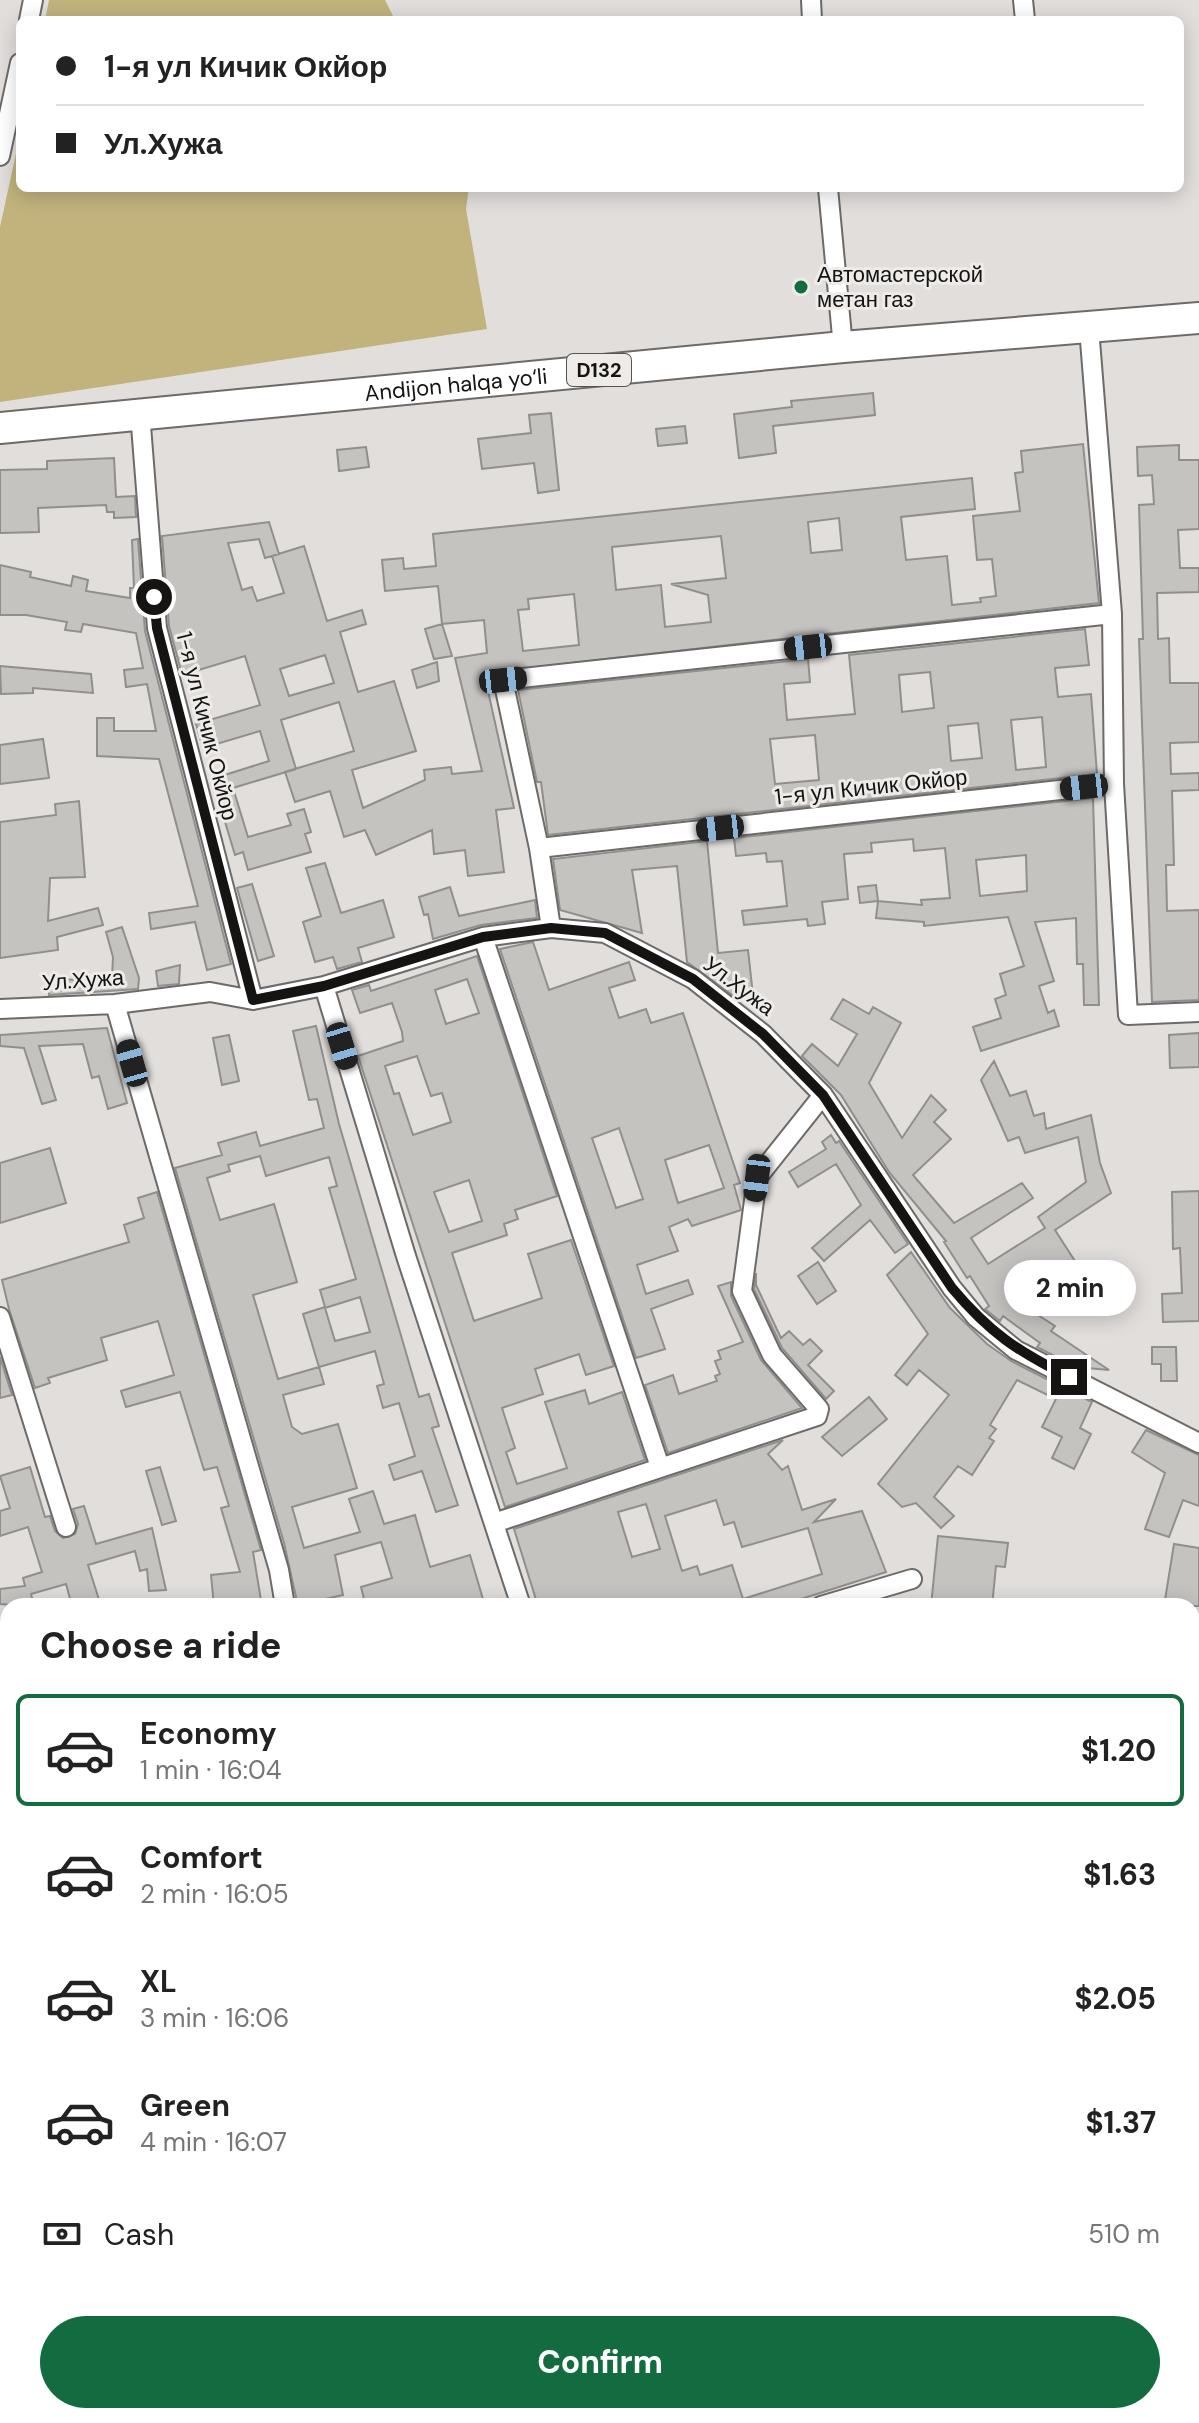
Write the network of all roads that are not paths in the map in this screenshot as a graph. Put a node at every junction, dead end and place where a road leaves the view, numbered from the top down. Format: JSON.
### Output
{"nodes":[{"id":1,"x":16,"y":82,"type":"edge"},
{"id":2,"x":0,"y":156,"type":"edge"},
{"id":3,"x":828,"y":192,"type":"edge"},
{"id":4,"x":1199,"y":318,"type":"edge"},
{"id":5,"x":1089,"y":328,"type":"junction"},
{"id":6,"x":843,"y":347,"type":"junction"},
{"id":7,"x":140,"y":413,"type":"junction"},
{"id":8,"x":0,"y":428,"type":"edge"},
{"id":9,"x":1112,"y":614,"type":"junction"},
{"id":10,"x":1114,"y":784,"type":"junction"},
{"id":11,"x":539,"y":848,"type":"junction"},
{"id":12,"x":551,"y":928,"type":"junction"},
{"id":13,"x":483,"y":937,"type":"junction"},
{"id":14,"x":324,"y":986,"type":"junction"},
{"id":15,"x":253,"y":1000,"type":"junction"},
{"id":16,"x":115,"y":1004,"type":"junction"},
{"id":17,"x":0,"y":1009,"type":"edge"},
{"id":18,"x":1199,"y":1012,"type":"edge"},
{"id":19,"x":823,"y":1095,"type":"junction"},
{"id":20,"x":0,"y":1317,"type":"edge"},
{"id":21,"x":1199,"y":1443,"type":"edge"},
{"id":22,"x":660,"y":1467,"type":"junction"},
{"id":23,"x":494,"y":1523,"type":"junction"},
{"id":24,"x":66,"y":1527,"type":"dead end"},
{"id":25,"x":912,"y":1579,"type":"dead end"},
{"id":26,"x":284,"y":1598,"type":"edge"},
{"id":27,"x":518,"y":1598,"type":"edge"},
{"id":28,"x":848,"y":1598,"type":"edge"}],
"edges":[{"from":1,"to":2,"type":"street"},
{"from":3,"to":6,"type":"street"},
{"from":4,"to":5,"type":"highway","name":"Andijon halqa yo‘li","number":"D132"},
{"from":5,"to":6,"type":"highway","name":"Andijon halqa yo‘li","number":"D132"},
{"from":5,"to":9,"type":"street"},
{"from":6,"to":7,"type":"highway","name":"Andijon halqa yo‘li","number":"D132"},
{"from":7,"to":8,"type":"highway","name":"Andijon halqa yo‘li","number":"D132"},
{"from":7,"to":15,"type":"street","name":"1-я ул Кичик Окйор"},
{"from":9,"to":10,"type":"street"},
{"from":9,"to":11,"type":"street"},
{"from":10,"to":11,"type":"street","name":"1-я ул Кичик Окйор"},
{"from":10,"to":18,"type":"street"},
{"from":11,"to":12,"type":"street"},
{"from":12,"to":13,"type":"street","name":"Ул.Хужа"},
{"from":12,"to":19,"type":"street","name":"Ул.Хужа"},
{"from":13,"to":14,"type":"street","name":"Ул.Хужа"},
{"from":13,"to":22,"type":"street"},
{"from":14,"to":15,"type":"street","name":"Ул.Хужа"},
{"from":14,"to":23,"type":"street"},
{"from":15,"to":16,"type":"street","name":"Ул.Хужа"},
{"from":16,"to":17,"type":"street","name":"Ул.Хужа"},
{"from":16,"to":26,"type":"street"},
{"from":19,"to":21,"type":"street","name":"Ул.Хужа"},
{"from":19,"to":22,"type":"street"},
{"from":20,"to":24,"type":"street"},
{"from":22,"to":23,"type":"street"},
{"from":23,"to":27,"type":"street"},
{"from":25,"to":28,"type":"street"}]}
